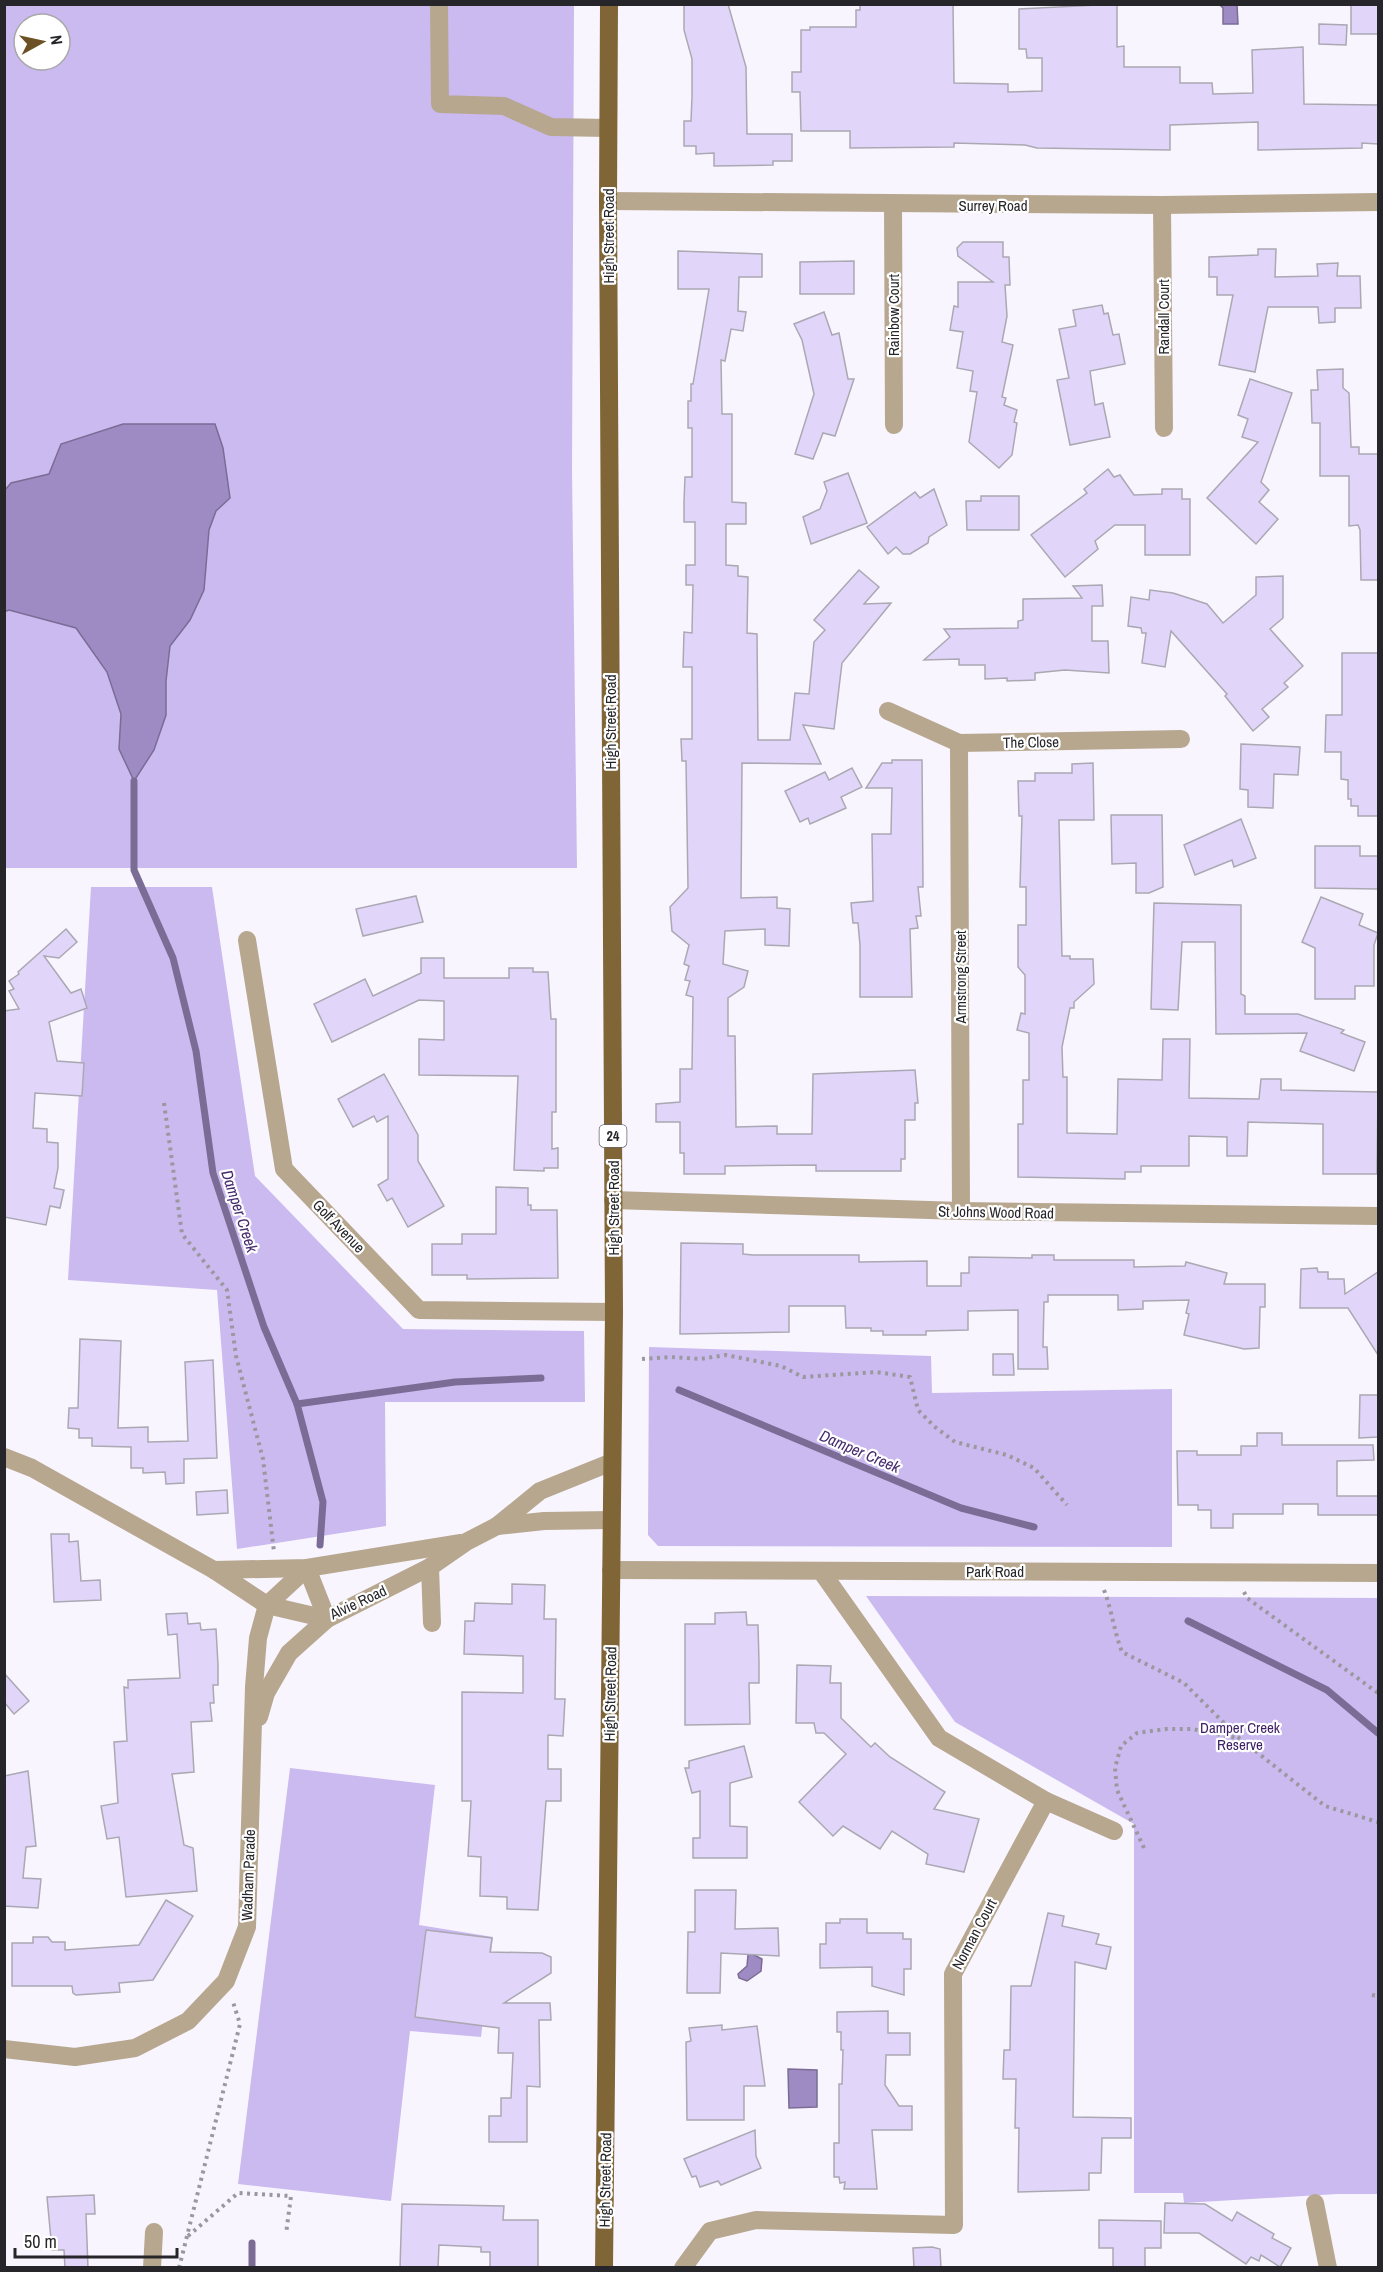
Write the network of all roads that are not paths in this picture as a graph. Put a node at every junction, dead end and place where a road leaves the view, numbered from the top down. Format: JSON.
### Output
{"nodes":[{"id":1,"x":439,"y":4,"type":"edge"},
{"id":2,"x":609,"y":4,"type":"edge"},
{"id":3,"x":608,"y":128,"type":"junction"},
{"id":4,"x":608,"y":201,"type":"junction"},
{"id":5,"x":1378,"y":202,"type":"edge"},
{"id":6,"x":893,"y":205,"type":"junction"},
{"id":7,"x":1162,"y":206,"type":"junction"},
{"id":8,"x":894,"y":425,"type":"dead end"},
{"id":9,"x":1164,"y":428,"type":"dead end"},
{"id":10,"x":888,"y":711,"type":"dead end"},
{"id":11,"x":1181,"y":739,"type":"dead end"},
{"id":12,"x":959,"y":743,"type":"junction"},
{"id":13,"x":247,"y":940,"type":"dead end"},
{"id":14,"x":613,"y":1200,"type":"junction"},
{"id":15,"x":961,"y":1212,"type":"junction"},
{"id":16,"x":1378,"y":1216,"type":"edge"},
{"id":17,"x":614,"y":1312,"type":"junction"},
{"id":18,"x":4,"y":1457,"type":"edge"},
{"id":19,"x":612,"y":1462,"type":"junction"},
{"id":20,"x":611,"y":1520,"type":"junction"},
{"id":21,"x":497,"y":1526,"type":"junction"},
{"id":22,"x":466,"y":1542,"type":"junction"},
{"id":23,"x":430,"y":1567,"type":"junction"},
{"id":24,"x":307,"y":1568,"type":"junction"},
{"id":25,"x":213,"y":1570,"type":"junction"},
{"id":26,"x":611,"y":1570,"type":"junction"},
{"id":27,"x":821,"y":1571,"type":"junction"},
{"id":28,"x":1378,"y":1573,"type":"edge"},
{"id":29,"x":267,"y":1605,"type":"junction"},
{"id":30,"x":327,"y":1618,"type":"junction"},
{"id":31,"x":432,"y":1623,"type":"dead end"},
{"id":32,"x":253,"y":1736,"type":"junction"},
{"id":33,"x":1046,"y":1801,"type":"junction"},
{"id":34,"x":1114,"y":1831,"type":"dead end"},
{"id":35,"x":4,"y":2049,"type":"edge"},
{"id":36,"x":1315,"y":2203,"type":"dead end"},
{"id":37,"x":154,"y":2232,"type":"dead end"},
{"id":38,"x":152,"y":2268,"type":"edge"},
{"id":39,"x":604,"y":2268,"type":"edge"},
{"id":40,"x":683,"y":2268,"type":"edge"},
{"id":41,"x":1328,"y":2268,"type":"edge"}],
"edges":[{"from":1,"to":3,"type":"street"},
{"from":2,"to":3,"type":"main road","name":"High Street Road","number":"24"},
{"from":3,"to":4,"type":"main road","name":"High Street Road","number":"24"},
{"from":4,"to":6,"type":"street","name":"Surrey Road"},
{"from":4,"to":14,"type":"main road","name":"High Street Road","number":"24"},
{"from":5,"to":7,"type":"street","name":"Surrey Road"},
{"from":6,"to":7,"type":"street","name":"Surrey Road"},
{"from":6,"to":8,"type":"street","name":"Rainbow Court"},
{"from":7,"to":9,"type":"street","name":"Randall Court"},
{"from":10,"to":12,"type":"street","name":"The Close"},
{"from":11,"to":12,"type":"street","name":"The Close"},
{"from":12,"to":15,"type":"street","name":"Armstrong Street"},
{"from":13,"to":17,"type":"street","name":"Golf Avenue"},
{"from":14,"to":15,"type":"street","name":"St Johns Wood Road"},
{"from":14,"to":17,"type":"main road","name":"High Street Road","number":"24"},
{"from":15,"to":16,"type":"street","name":"St Johns Wood Road"},
{"from":17,"to":19,"type":"main road","name":"High Street Road","number":"24"},
{"from":18,"to":25,"type":"street","name":"Alvie Road"},
{"from":19,"to":20,"type":"main road","name":"High Street Road","number":"24"},
{"from":19,"to":21,"type":"street","name":"Alvie Road"},
{"from":20,"to":21,"type":"street","name":"Alvie Road"},
{"from":20,"to":26,"type":"main road","name":"High Street Road","number":"24"},
{"from":21,"to":22,"type":"street","name":"Alvie Road"},
{"from":22,"to":23,"type":"street","name":"Alvie Road"},
{"from":22,"to":24,"type":"street","name":"Alvie Road"},
{"from":23,"to":30,"type":"street","name":"Alvie Road"},
{"from":23,"to":31,"type":"street"},
{"from":24,"to":25,"type":"street","name":"Alvie Road"},
{"from":24,"to":29,"type":"street"},
{"from":24,"to":30,"type":"street"},
{"from":25,"to":29,"type":"street","name":"Alvie Road"},
{"from":26,"to":27,"type":"street","name":"Park Road"},
{"from":26,"to":39,"type":"main road","name":"High Street Road","number":"24"},
{"from":27,"to":28,"type":"street","name":"Park Road"},
{"from":27,"to":33,"type":"street"},
{"from":29,"to":30,"type":"street","name":"Alvie Road"},
{"from":29,"to":32,"type":"street","name":"Wadham Parade"},
{"from":30,"to":32,"type":"street","name":"Wadham Parade"},
{"from":32,"to":35,"type":"street","name":"Wadham Parade"},
{"from":33,"to":34,"type":"street"},
{"from":33,"to":40,"type":"street","name":"Norman Court"},
{"from":36,"to":41,"type":"street"},
{"from":37,"to":38,"type":"street"}]}
